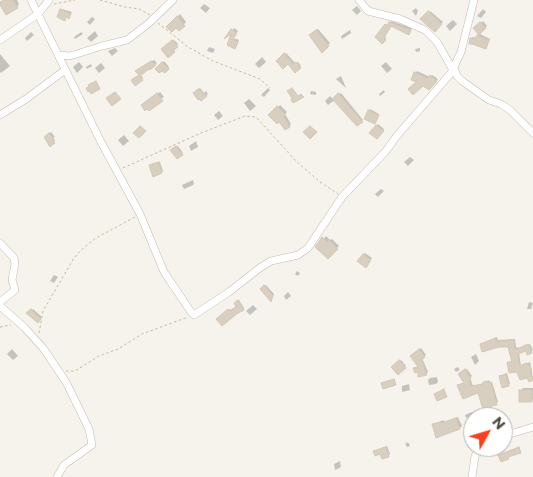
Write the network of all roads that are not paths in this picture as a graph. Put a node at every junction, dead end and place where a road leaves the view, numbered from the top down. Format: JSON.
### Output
{"nodes":[{"id":1,"x":32,"y":0,"type":"edge"},
{"id":2,"x":173,"y":0,"type":"edge"},
{"id":3,"x":359,"y":0,"type":"edge"},
{"id":4,"x":474,"y":0,"type":"edge"},
{"id":5,"x":47,"y":2,"type":"edge"},
{"id":6,"x":38,"y":14,"type":"junction"},
{"id":7,"x":0,"y":40,"type":"edge"},
{"id":8,"x":59,"y":55,"type":"junction"},
{"id":9,"x":454,"y":69,"type":"junction"},
{"id":10,"x":65,"y":70,"type":"junction"},
{"id":11,"x":0,"y":115,"type":"edge"},
{"id":12,"x":533,"y":133,"type":"edge"},
{"id":13,"x":0,"y":243,"type":"edge"},
{"id":14,"x":1,"y":307,"type":"edge"},
{"id":15,"x":533,"y":427,"type":"edge"},
{"id":16,"x":513,"y":433,"type":"edge"},
{"id":17,"x":475,"y":457,"type":"edge"},
{"id":18,"x":57,"y":477,"type":"edge"},
{"id":19,"x":472,"y":477,"type":"edge"}],
"edges":[{"from":1,"to":6,"type":"street"},
{"from":2,"to":8,"type":"street"},
{"from":3,"to":9,"type":"street"},
{"from":4,"to":9,"type":"street"},
{"from":5,"to":6,"type":"street"},
{"from":6,"to":7,"type":"street"},
{"from":6,"to":8,"type":"street"},
{"from":8,"to":10,"type":"street"},
{"from":9,"to":10,"type":"street"},
{"from":9,"to":12,"type":"street"},
{"from":10,"to":11,"type":"street"},
{"from":13,"to":14,"type":"street"},
{"from":14,"to":18,"type":"street"},
{"from":15,"to":16,"type":"street"},
{"from":17,"to":19,"type":"street"}]}
